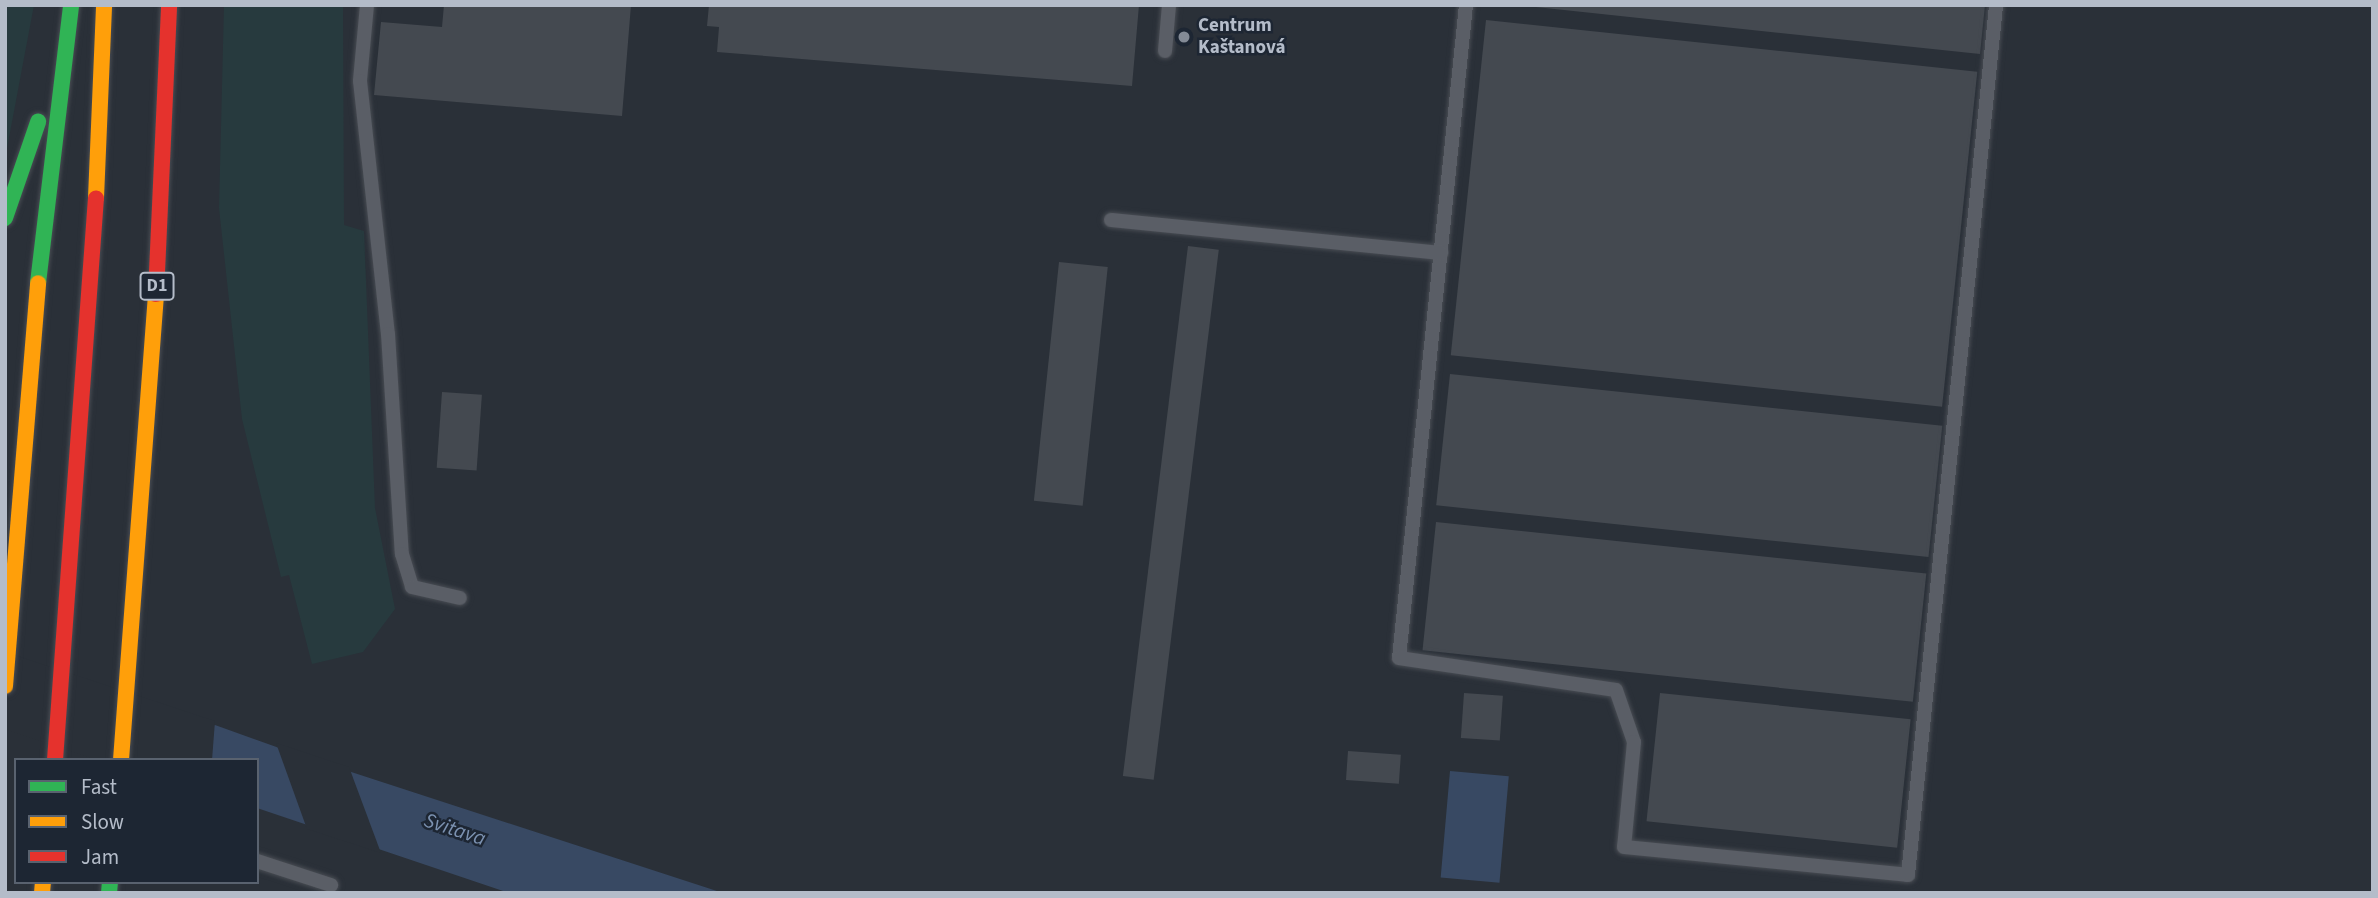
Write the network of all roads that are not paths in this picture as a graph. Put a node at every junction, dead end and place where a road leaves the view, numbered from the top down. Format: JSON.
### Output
{"nodes":[{"id":1,"x":71,"y":5,"type":"edge"},
{"id":2,"x":104,"y":5,"type":"edge"},
{"id":3,"x":169,"y":5,"type":"edge"},
{"id":4,"x":367,"y":5,"type":"edge"},
{"id":5,"x":1169,"y":5,"type":"edge"},
{"id":6,"x":1465,"y":5,"type":"edge"},
{"id":7,"x":1996,"y":5,"type":"edge"},
{"id":8,"x":1165,"y":51,"type":"dead end"},
{"id":9,"x":61,"y":54,"type":"junction"},
{"id":10,"x":5,"y":218,"type":"edge"},
{"id":11,"x":1111,"y":220,"type":"dead end"},
{"id":12,"x":1441,"y":253,"type":"junction"},
{"id":13,"x":460,"y":598,"type":"dead end"},
{"id":14,"x":5,"y":686,"type":"edge"},
{"id":15,"x":55,"y":758,"type":"edge"},
{"id":16,"x":121,"y":758,"type":"edge"},
{"id":17,"x":259,"y":862,"type":"edge"},
{"id":18,"x":331,"y":885,"type":"dead end"}],
"edges":[{"from":1,"to":9,"type":"highway"},
{"from":2,"to":15,"type":"highway"},
{"from":3,"to":16,"type":"highway","number":"D1"},
{"from":4,"to":13,"type":"lane"},
{"from":5,"to":8,"type":"lane"},
{"from":6,"to":12,"type":"lane"},
{"from":7,"to":12,"type":"lane"},
{"from":9,"to":10,"type":"highway"},
{"from":9,"to":14,"type":"highway"},
{"from":11,"to":12,"type":"lane"},
{"from":17,"to":18,"type":"lane"}]}
